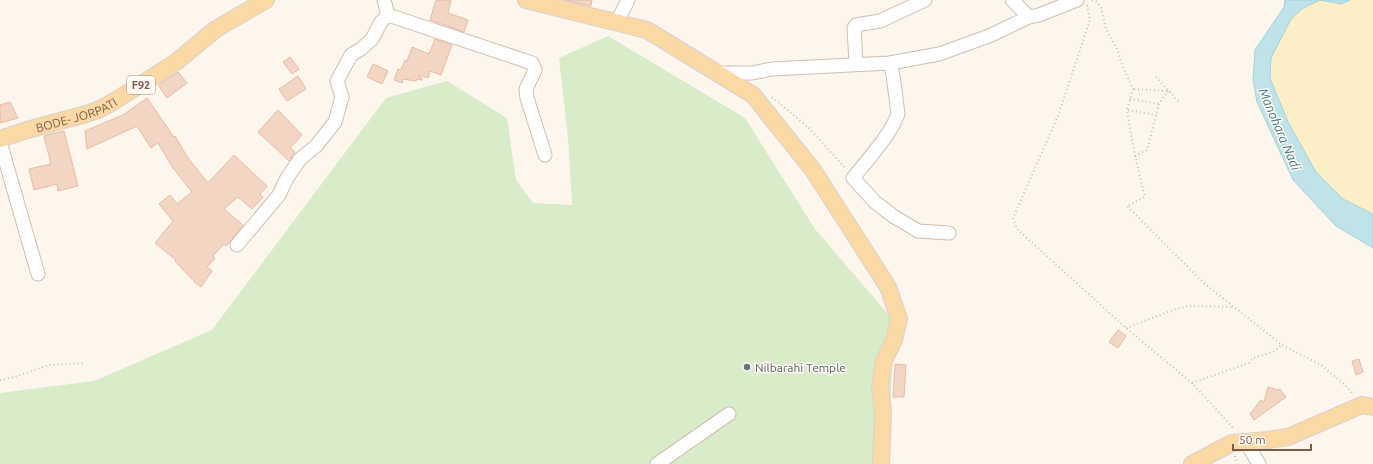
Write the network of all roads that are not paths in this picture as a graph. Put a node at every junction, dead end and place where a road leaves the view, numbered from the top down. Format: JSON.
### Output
{"nodes":[{"id":1,"x":266,"y":0,"type":"edge"},
{"id":2,"x":384,"y":0,"type":"edge"},
{"id":3,"x":526,"y":0,"type":"edge"},
{"id":4,"x":628,"y":0,"type":"edge"},
{"id":5,"x":925,"y":0,"type":"edge"},
{"id":6,"x":1012,"y":0,"type":"edge"},
{"id":7,"x":1077,"y":0,"type":"edge"},
{"id":8,"x":388,"y":15,"type":"junction"},
{"id":9,"x":1029,"y":17,"type":"junction"},
{"id":10,"x":617,"y":22,"type":"junction"},
{"id":11,"x":890,"y":63,"type":"junction"},
{"id":12,"x":856,"y":64,"type":"junction"},
{"id":13,"x":717,"y":73,"type":"junction"},
{"id":14,"x":0,"y":139,"type":"edge"},
{"id":15,"x":0,"y":142,"type":"edge"},
{"id":16,"x":545,"y":155,"type":"dead end"},
{"id":17,"x":949,"y":233,"type":"dead end"},
{"id":18,"x":237,"y":245,"type":"dead end"},
{"id":19,"x":38,"y":274,"type":"dead end"},
{"id":20,"x":1368,"y":406,"type":"edge"},
{"id":21,"x":729,"y":414,"type":"dead end"},
{"id":22,"x":1246,"y":442,"type":"junction"},
{"id":23,"x":657,"y":464,"type":"edge"},
{"id":24,"x":881,"y":464,"type":"edge"},
{"id":25,"x":1192,"y":464,"type":"edge"},
{"id":26,"x":1259,"y":464,"type":"edge"}],
"edges":[{"from":1,"to":14,"type":"main road","name":"BODE- JORPATI","number":"F92"},
{"from":2,"to":8,"type":"street"},
{"from":3,"to":10,"type":"main road"},
{"from":4,"to":10,"type":"street"},
{"from":5,"to":12,"type":"street"},
{"from":6,"to":9,"type":"street"},
{"from":7,"to":9,"type":"street"},
{"from":8,"to":16,"type":"street"},
{"from":8,"to":18,"type":"street"},
{"from":9,"to":11,"type":"street"},
{"from":10,"to":13,"type":"main road"},
{"from":11,"to":12,"type":"street"},
{"from":11,"to":17,"type":"street"},
{"from":12,"to":13,"type":"street"},
{"from":13,"to":24,"type":"main road"},
{"from":15,"to":19,"type":"street"},
{"from":20,"to":22,"type":"main road"},
{"from":21,"to":23,"type":"street"},
{"from":22,"to":25,"type":"main road"},
{"from":22,"to":26,"type":"street"}]}
